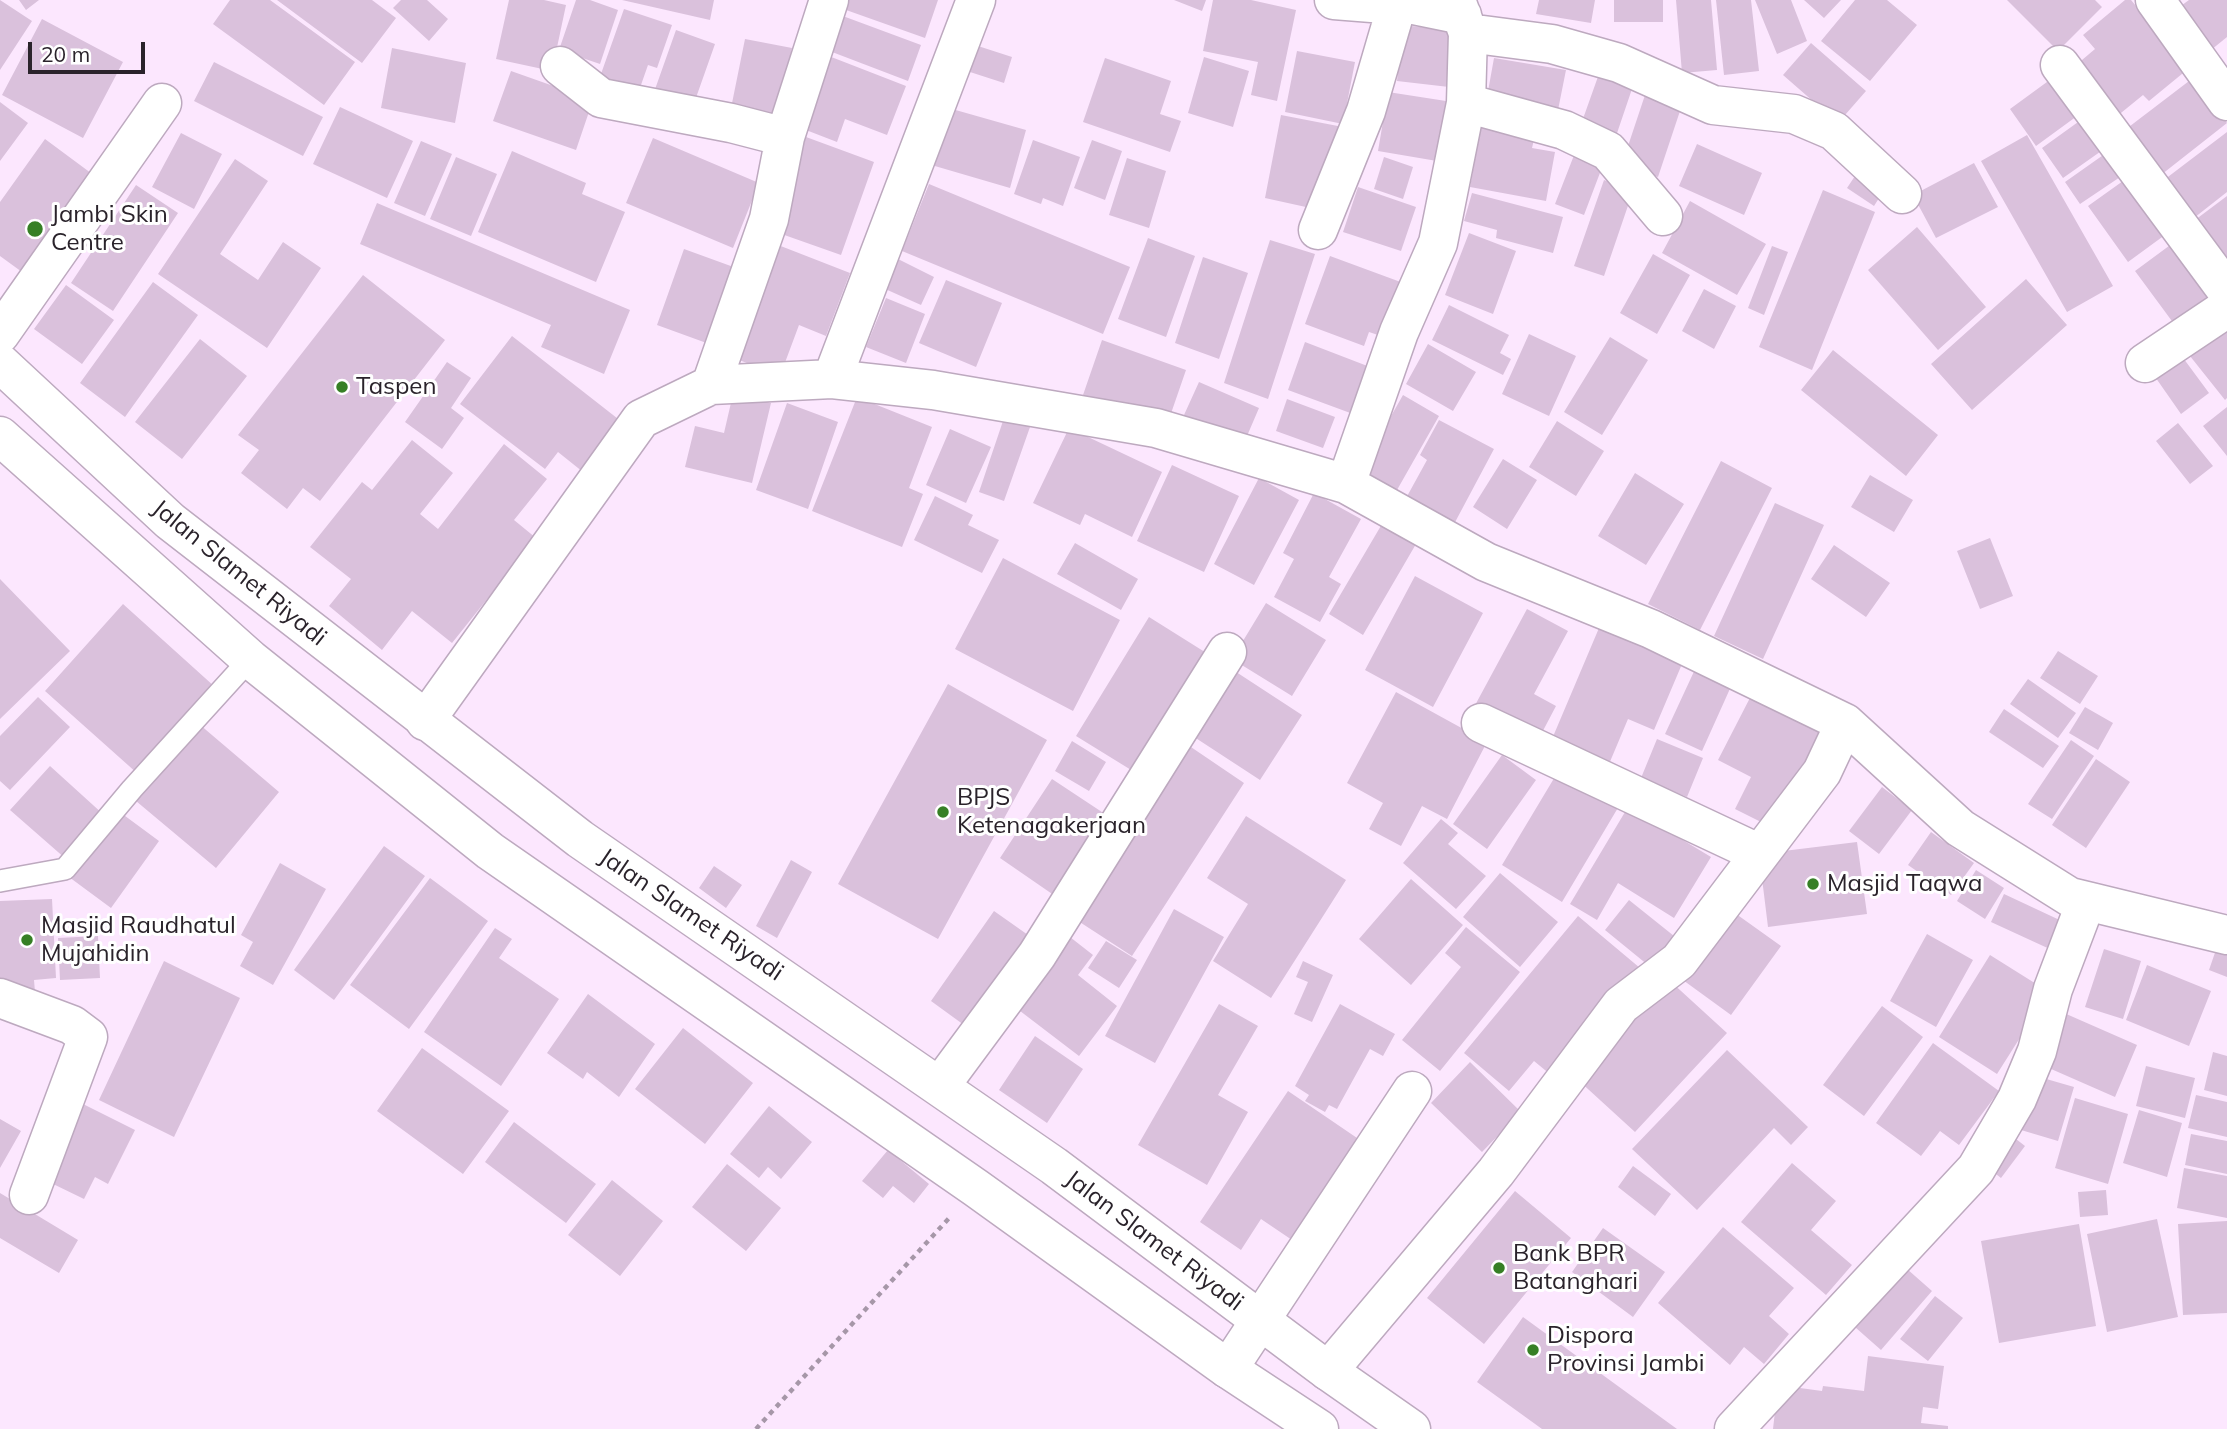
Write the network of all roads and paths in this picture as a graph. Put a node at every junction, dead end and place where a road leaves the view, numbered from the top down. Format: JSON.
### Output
{"nodes":[{"id":1,"x":829,"y":0,"type":"edge"},
{"id":2,"x":976,"y":0,"type":"edge"},
{"id":3,"x":1334,"y":0,"type":"edge"},
{"id":4,"x":2155,"y":0,"type":"edge"},
{"id":5,"x":1396,"y":5,"type":"junction"},
{"id":6,"x":1462,"y":16,"type":"edge"},
{"id":7,"x":2060,"y":65,"type":"dead end"},
{"id":8,"x":560,"y":66,"type":"dead end"},
{"id":9,"x":2227,"y":102,"type":"edge"},
{"id":10,"x":162,"y":103,"type":"dead end"},
{"id":11,"x":1465,"y":103,"type":"junction"},
{"id":12,"x":785,"y":137,"type":"junction"},
{"id":13,"x":1902,"y":194,"type":"dead end"},
{"id":14,"x":1663,"y":216,"type":"dead end"},
{"id":15,"x":1318,"y":230,"type":"dead end"},
{"id":16,"x":2227,"y":291,"type":"edge"},
{"id":17,"x":2227,"y":308,"type":"edge"},
{"id":18,"x":0,"y":334,"type":"edge"},
{"id":19,"x":0,"y":363,"type":"edge"},
{"id":20,"x":2145,"y":363,"type":"dead end"},
{"id":21,"x":832,"y":379,"type":"junction"},
{"id":22,"x":710,"y":385,"type":"junction"},
{"id":23,"x":0,"y":436,"type":"edge"},
{"id":24,"x":1346,"y":484,"type":"junction"},
{"id":25,"x":170,"y":521,"type":"junction"},
{"id":26,"x":138,"y":562,"type":"junction"},
{"id":27,"x":1227,"y":652,"type":"dead end"},
{"id":28,"x":250,"y":659,"type":"junction"},
{"id":29,"x":425,"y":721,"type":"junction"},
{"id":30,"x":1481,"y":723,"type":"dead end"},
{"id":31,"x":1845,"y":723,"type":"junction"},
{"id":32,"x":1760,"y":854,"type":"junction"},
{"id":33,"x":0,"y":881,"type":"edge"},
{"id":34,"x":2086,"y":902,"type":"junction"},
{"id":35,"x":2227,"y":935,"type":"edge"},
{"id":36,"x":0,"y":998,"type":"edge"},
{"id":37,"x":940,"y":1086,"type":"junction"},
{"id":38,"x":1412,"y":1091,"type":"dead end"},
{"id":39,"x":976,"y":1188,"type":"junction"},
{"id":40,"x":29,"y":1195,"type":"dead end"},
{"id":41,"x":1260,"y":1320,"type":"junction"},
{"id":42,"x":1228,"y":1369,"type":"junction"},
{"id":43,"x":1328,"y":1371,"type":"junction"},
{"id":44,"x":756,"y":1429,"type":"edge"},
{"id":45,"x":1319,"y":1429,"type":"edge"},
{"id":46,"x":1411,"y":1429,"type":"edge"},
{"id":47,"x":1734,"y":1429,"type":"edge"}],
"edges":[{"from":1,"to":12,"type":"street"},
{"from":2,"to":21,"type":"street"},
{"from":3,"to":5,"type":"street"},
{"from":4,"to":9,"type":"street"},
{"from":5,"to":6,"type":"street"},
{"from":5,"to":15,"type":"street"},
{"from":6,"to":11,"type":"street"},
{"from":6,"to":13,"type":"street"},
{"from":7,"to":16,"type":"street"},
{"from":8,"to":12,"type":"street"},
{"from":10,"to":18,"type":"street"},
{"from":11,"to":14,"type":"street"},
{"from":11,"to":24,"type":"street"},
{"from":12,"to":22,"type":"street"},
{"from":17,"to":20,"type":"street"},
{"from":19,"to":25,"type":"street","name":"Jalan Slamet Riyadi"},
{"from":21,"to":22,"type":"street"},
{"from":21,"to":24,"type":"street"},
{"from":22,"to":29,"type":"street"},
{"from":23,"to":26,"type":"street"},
{"from":24,"to":31,"type":"street"},
{"from":25,"to":26,"type":"street"},
{"from":25,"to":29,"type":"street","name":"Jalan Slamet Riyadi"},
{"from":26,"to":28,"type":"street"},
{"from":27,"to":37,"type":"street"},
{"from":28,"to":33,"type":"lane"},
{"from":28,"to":39,"type":"street"},
{"from":29,"to":37,"type":"street","name":"Jalan Slamet Riyadi"},
{"from":30,"to":32,"type":"street"},
{"from":31,"to":32,"type":"street"},
{"from":31,"to":34,"type":"street"},
{"from":32,"to":43,"type":"street"},
{"from":34,"to":35,"type":"street"},
{"from":34,"to":47,"type":"street"},
{"from":36,"to":40,"type":"street"},
{"from":37,"to":41,"type":"street","name":"Jalan Slamet Riyadi"},
{"from":38,"to":41,"type":"street"},
{"from":39,"to":42,"type":"street"},
{"from":39,"to":44,"type":"path"},
{"from":41,"to":42,"type":"street"},
{"from":41,"to":43,"type":"street","name":"Jalan Slamet Riyadi"},
{"from":42,"to":45,"type":"street"},
{"from":43,"to":46,"type":"street","name":"Jalan Slamet Riyadi"}]}
